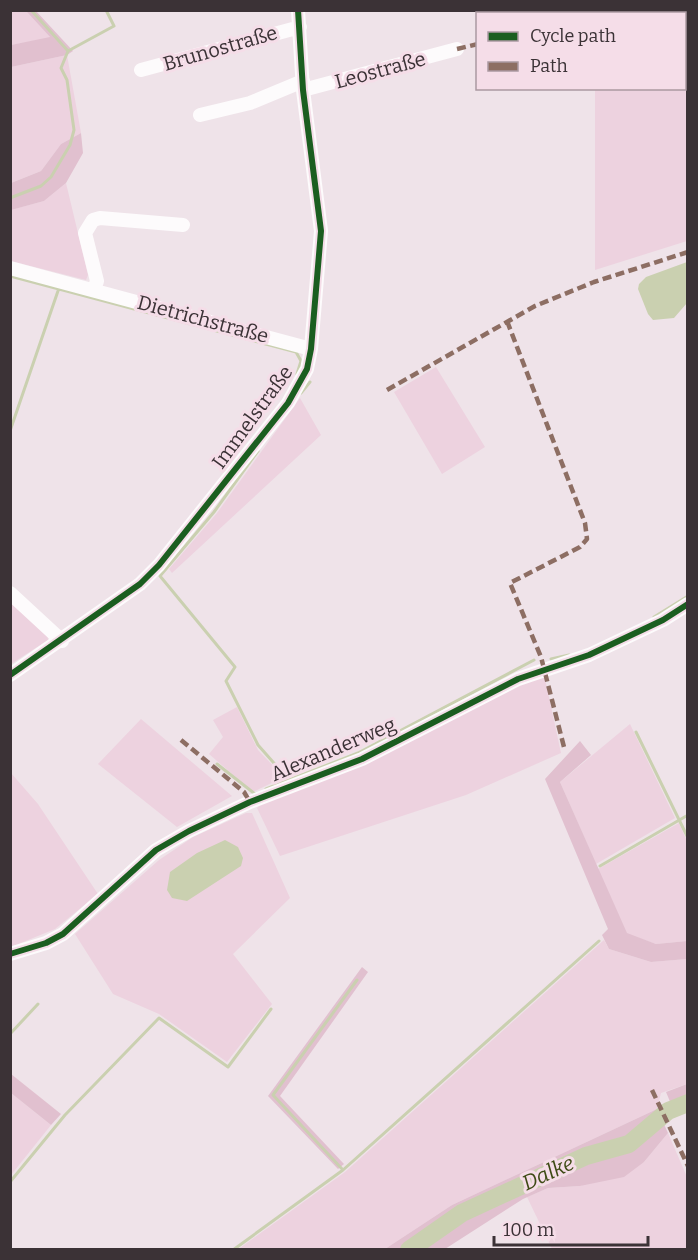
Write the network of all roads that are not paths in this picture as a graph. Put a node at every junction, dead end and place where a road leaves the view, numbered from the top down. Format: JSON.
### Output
{"nodes":[{"id":1,"x":298,"y":10,"type":"edge"},
{"id":2,"x":300,"y":27,"type":"junction"},
{"id":3,"x":457,"y":49,"type":"dead end"},
{"id":4,"x":141,"y":70,"type":"dead end"},
{"id":5,"x":303,"y":86,"type":"junction"},
{"id":6,"x":200,"y":115,"type":"dead end"},
{"id":7,"x":183,"y":225,"type":"dead end"},
{"id":8,"x":10,"y":268,"type":"edge"},
{"id":9,"x":94,"y":290,"type":"junction"},
{"id":10,"x":311,"y":349,"type":"junction"},
{"id":11,"x":10,"y":593,"type":"edge"},
{"id":12,"x":687,"y":604,"type":"edge"},
{"id":13,"x":62,"y":641,"type":"junction"},
{"id":14,"x":10,"y":675,"type":"edge"},
{"id":15,"x":10,"y":954,"type":"edge"}],
"edges":[{"from":1,"to":2,"type":"street","name":"Immelstraße"},
{"from":2,"to":4,"type":"street","name":"Brunostraße"},
{"from":2,"to":5,"type":"street","name":"Immelstraße"},
{"from":3,"to":5,"type":"street","name":"Leostraße"},
{"from":5,"to":6,"type":"street"},
{"from":5,"to":10,"type":"street","name":"Immelstraße"},
{"from":7,"to":9,"type":"street"},
{"from":8,"to":9,"type":"street","name":"Dietrichstraße"},
{"from":9,"to":10,"type":"street","name":"Dietrichstraße"},
{"from":10,"to":13,"type":"street","name":"Immelstraße"},
{"from":11,"to":13,"type":"street"},
{"from":12,"to":15,"type":"street","name":"Alexanderweg"},
{"from":13,"to":14,"type":"street","name":"Immelstraße"}]}
